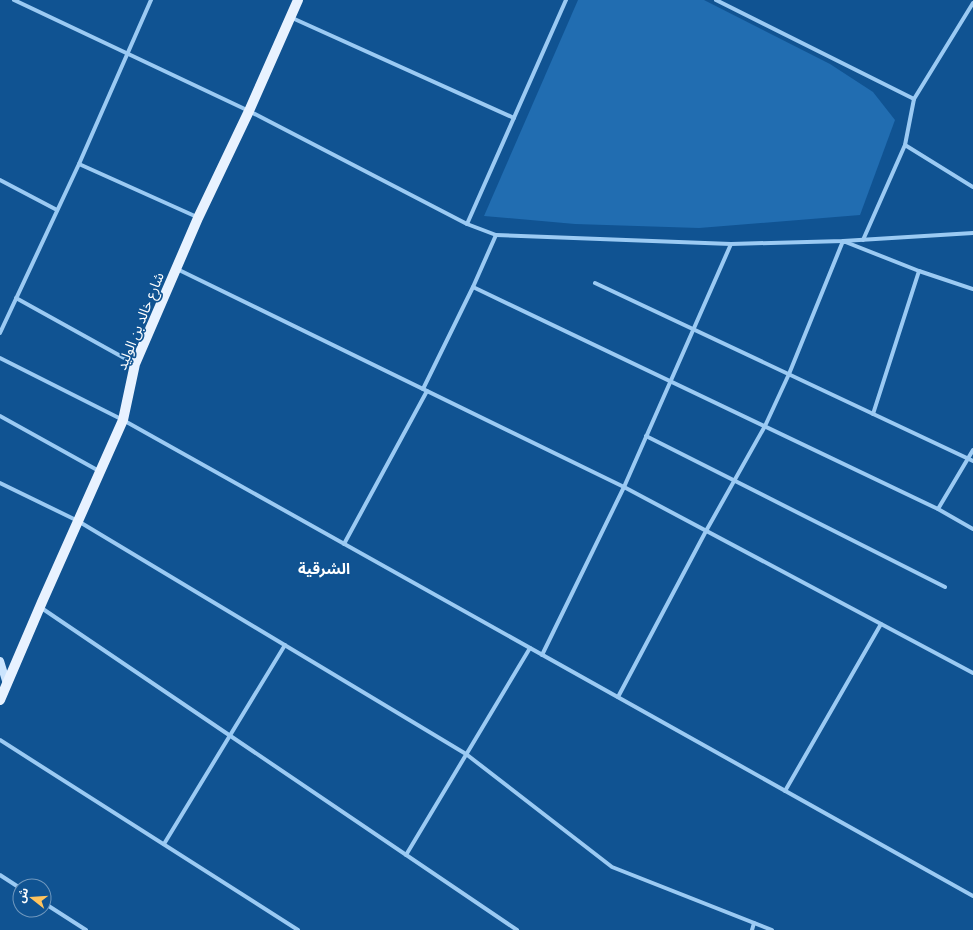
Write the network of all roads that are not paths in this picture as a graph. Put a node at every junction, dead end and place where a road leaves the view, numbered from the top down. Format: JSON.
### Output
{"nodes":[{"id":1,"x":14,"y":0,"type":"edge"},
{"id":2,"x":151,"y":0,"type":"edge"},
{"id":3,"x":298,"y":0,"type":"edge"},
{"id":4,"x":566,"y":0,"type":"edge"},
{"id":5,"x":716,"y":0,"type":"edge"},
{"id":6,"x":973,"y":1,"type":"edge"},
{"id":7,"x":290,"y":17,"type":"junction"},
{"id":8,"x":127,"y":54,"type":"junction"},
{"id":9,"x":914,"y":99,"type":"junction"},
{"id":10,"x":249,"y":111,"type":"junction"},
{"id":11,"x":514,"y":118,"type":"junction"},
{"id":12,"x":905,"y":145,"type":"junction"},
{"id":13,"x":79,"y":164,"type":"junction"},
{"id":14,"x":0,"y":180,"type":"edge"},
{"id":15,"x":973,"y":187,"type":"edge"},
{"id":16,"x":57,"y":210,"type":"junction"},
{"id":17,"x":198,"y":218,"type":"junction"},
{"id":18,"x":467,"y":224,"type":"junction"},
{"id":19,"x":973,"y":233,"type":"edge"},
{"id":20,"x":496,"y":235,"type":"junction"},
{"id":21,"x":863,"y":240,"type":"junction"},
{"id":22,"x":843,"y":241,"type":"junction"},
{"id":23,"x":731,"y":244,"type":"junction"},
{"id":24,"x":176,"y":269,"type":"junction"},
{"id":25,"x":919,"y":270,"type":"junction"},
{"id":26,"x":595,"y":283,"type":"dead end"},
{"id":27,"x":473,"y":287,"type":"junction"},
{"id":28,"x":973,"y":289,"type":"edge"},
{"id":29,"x":16,"y":298,"type":"junction"},
{"id":30,"x":693,"y":329,"type":"junction"},
{"id":31,"x":0,"y":333,"type":"edge"},
{"id":32,"x":0,"y":358,"type":"edge"},
{"id":33,"x":135,"y":364,"type":"junction"},
{"id":34,"x":789,"y":374,"type":"junction"},
{"id":35,"x":670,"y":382,"type":"junction"},
{"id":36,"x":425,"y":390,"type":"junction"},
{"id":37,"x":873,"y":414,"type":"junction"},
{"id":38,"x":0,"y":416,"type":"edge"},
{"id":39,"x":123,"y":420,"type":"junction"},
{"id":40,"x":764,"y":426,"type":"junction"},
{"id":41,"x":646,"y":436,"type":"junction"},
{"id":42,"x":973,"y":450,"type":"edge"},
{"id":43,"x":971,"y":460,"type":"edge"},
{"id":44,"x":100,"y":471,"type":"junction"},
{"id":45,"x":734,"y":480,"type":"junction"},
{"id":46,"x":0,"y":482,"type":"edge"},
{"id":47,"x":624,"y":487,"type":"junction"},
{"id":48,"x":938,"y":509,"type":"junction"},
{"id":49,"x":78,"y":521,"type":"junction"},
{"id":50,"x":973,"y":529,"type":"edge"},
{"id":51,"x":706,"y":531,"type":"junction"},
{"id":52,"x":344,"y":544,"type":"junction"},
{"id":53,"x":945,"y":587,"type":"dead end"},
{"id":54,"x":40,"y":607,"type":"junction"},
{"id":55,"x":881,"y":624,"type":"junction"},
{"id":56,"x":285,"y":645,"type":"junction"},
{"id":57,"x":530,"y":648,"type":"junction"},
{"id":58,"x":542,"y":655,"type":"junction"},
{"id":59,"x":0,"y":661,"type":"edge"},
{"id":60,"x":973,"y":673,"type":"edge"},
{"id":61,"x":7,"y":684,"type":"junction"},
{"id":62,"x":618,"y":697,"type":"junction"},
{"id":63,"x":0,"y":700,"type":"edge"},
{"id":64,"x":230,"y":736,"type":"junction"},
{"id":65,"x":0,"y":740,"type":"edge"},
{"id":66,"x":466,"y":754,"type":"junction"},
{"id":67,"x":785,"y":791,"type":"junction"},
{"id":68,"x":164,"y":844,"type":"junction"},
{"id":69,"x":406,"y":855,"type":"junction"},
{"id":70,"x":0,"y":875,"type":"edge"},
{"id":71,"x":12,"y":883,"type":"edge"},
{"id":72,"x":973,"y":896,"type":"edge"},
{"id":73,"x":52,"y":908,"type":"edge"},
{"id":74,"x":754,"y":923,"type":"junction"},
{"id":75,"x":86,"y":930,"type":"edge"},
{"id":76,"x":298,"y":930,"type":"edge"},
{"id":77,"x":518,"y":930,"type":"edge"},
{"id":78,"x":752,"y":930,"type":"edge"},
{"id":79,"x":772,"y":930,"type":"edge"}],
"edges":[{"from":1,"to":8,"type":"street"},
{"from":2,"to":8,"type":"street"},
{"from":3,"to":7,"type":"main road","name":"شارع خالد بن الوليد"},
{"from":4,"to":11,"type":"street"},
{"from":5,"to":9,"type":"street"},
{"from":6,"to":9,"type":"street"},
{"from":7,"to":10,"type":"main road","name":"شارع خالد بن الوليد"},
{"from":7,"to":11,"type":"street"},
{"from":8,"to":10,"type":"street"},
{"from":8,"to":13,"type":"street"},
{"from":9,"to":12,"type":"street"},
{"from":10,"to":17,"type":"main road","name":"شارع خالد بن الوليد"},
{"from":10,"to":18,"type":"street"},
{"from":11,"to":18,"type":"street"},
{"from":12,"to":15,"type":"street"},
{"from":12,"to":21,"type":"street"},
{"from":13,"to":16,"type":"street"},
{"from":13,"to":17,"type":"street"},
{"from":14,"to":16,"type":"street"},
{"from":16,"to":29,"type":"street"},
{"from":17,"to":24,"type":"main road","name":"شارع خالد بن الوليد"},
{"from":18,"to":20,"type":"street"},
{"from":19,"to":21,"type":"street"},
{"from":20,"to":23,"type":"street"},
{"from":20,"to":27,"type":"street"},
{"from":21,"to":22,"type":"street"},
{"from":22,"to":23,"type":"street"},
{"from":22,"to":25,"type":"street"},
{"from":22,"to":34,"type":"street"},
{"from":23,"to":30,"type":"street"},
{"from":24,"to":33,"type":"main road","name":"شارع خالد بن الوليد"},
{"from":24,"to":36,"type":"street"},
{"from":25,"to":28,"type":"street"},
{"from":25,"to":37,"type":"street"},
{"from":26,"to":30,"type":"street"},
{"from":27,"to":35,"type":"street"},
{"from":27,"to":36,"type":"street"},
{"from":29,"to":31,"type":"street"},
{"from":29,"to":33,"type":"street"},
{"from":30,"to":34,"type":"street"},
{"from":30,"to":35,"type":"street"},
{"from":32,"to":39,"type":"street"},
{"from":33,"to":39,"type":"main road","name":"شارع خالد بن الوليد"},
{"from":34,"to":37,"type":"street"},
{"from":34,"to":40,"type":"street"},
{"from":35,"to":40,"type":"street"},
{"from":35,"to":41,"type":"street"},
{"from":36,"to":47,"type":"street"},
{"from":36,"to":52,"type":"street"},
{"from":37,"to":43,"type":"street"},
{"from":38,"to":44,"type":"street"},
{"from":39,"to":44,"type":"main road","name":"شارع خالد بن الوليد"},
{"from":39,"to":52,"type":"street"},
{"from":40,"to":45,"type":"street"},
{"from":40,"to":48,"type":"street"},
{"from":41,"to":45,"type":"street"},
{"from":41,"to":47,"type":"street"},
{"from":42,"to":43,"type":"street"},
{"from":43,"to":48,"type":"street"},
{"from":44,"to":49,"type":"main road","name":"شارع خالد بن الوليد"},
{"from":45,"to":51,"type":"street"},
{"from":45,"to":53,"type":"street"},
{"from":46,"to":49,"type":"street"},
{"from":47,"to":51,"type":"street"},
{"from":47,"to":58,"type":"street"},
{"from":48,"to":50,"type":"street"},
{"from":49,"to":54,"type":"main road","name":"شارع خالد بن الوليد"},
{"from":49,"to":56,"type":"street"},
{"from":51,"to":55,"type":"street"},
{"from":51,"to":62,"type":"street"},
{"from":52,"to":57,"type":"street"},
{"from":54,"to":61,"type":"main road","name":"شارع خالد بن الوليد"},
{"from":54,"to":64,"type":"street"},
{"from":55,"to":60,"type":"street"},
{"from":55,"to":67,"type":"street"},
{"from":56,"to":64,"type":"street"},
{"from":56,"to":66,"type":"street"},
{"from":57,"to":58,"type":"street"},
{"from":57,"to":66,"type":"street"},
{"from":58,"to":62,"type":"street"},
{"from":59,"to":61,"type":"street"},
{"from":61,"to":63,"type":"main road","name":"شارع خالد بن الوليد"},
{"from":62,"to":67,"type":"street"},
{"from":64,"to":68,"type":"street"},
{"from":64,"to":69,"type":"street"},
{"from":65,"to":68,"type":"street"},
{"from":66,"to":69,"type":"street"},
{"from":66,"to":74,"type":"street"},
{"from":67,"to":72,"type":"street"},
{"from":68,"to":76,"type":"street"},
{"from":69,"to":77,"type":"street"},
{"from":70,"to":71,"type":"street"},
{"from":73,"to":75,"type":"street"},
{"from":74,"to":78,"type":"street"},
{"from":74,"to":79,"type":"street"}]}
